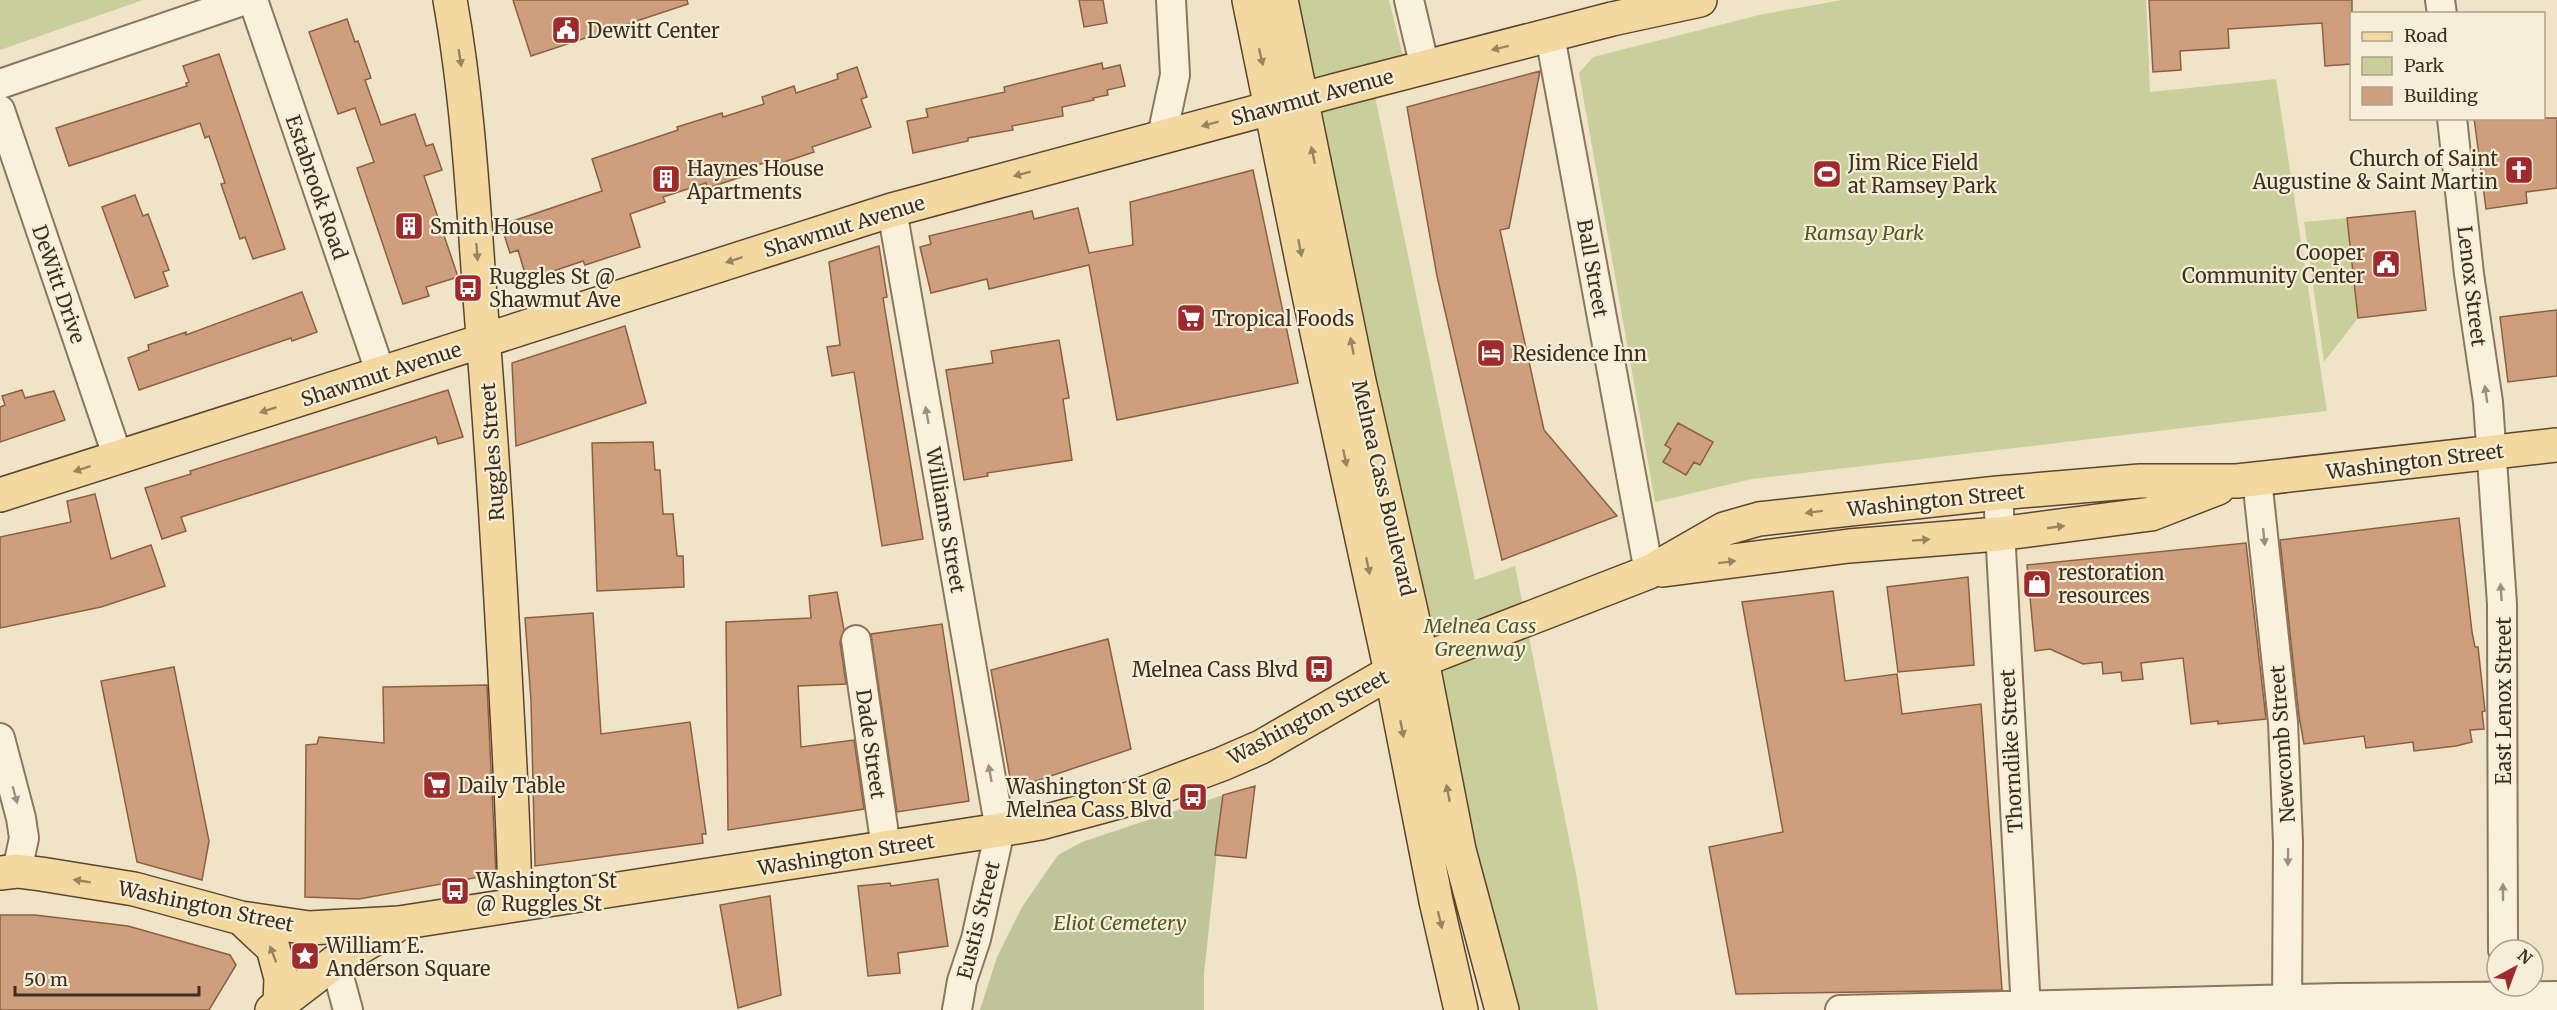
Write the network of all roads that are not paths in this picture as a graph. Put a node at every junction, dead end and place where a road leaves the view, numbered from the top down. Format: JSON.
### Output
{"nodes":[{"id":1,"x":245,"y":0,"type":"edge"},
{"id":2,"x":253,"y":0,"type":"edge"},
{"id":3,"x":450,"y":0,"type":"edge"},
{"id":4,"x":1171,"y":0,"type":"edge"},
{"id":5,"x":1249,"y":0,"type":"edge"},
{"id":6,"x":1281,"y":0,"type":"edge"},
{"id":7,"x":1409,"y":0,"type":"edge"},
{"id":8,"x":1700,"y":0,"type":"edge"},
{"id":9,"x":1610,"y":10,"type":"edge"},
{"id":10,"x":1550,"y":36,"type":"junction"},
{"id":11,"x":1425,"y":68,"type":"junction"},
{"id":12,"x":0,"y":84,"type":"edge"},
{"id":13,"x":1287,"y":103,"type":"junction"},
{"id":14,"x":0,"y":111,"type":"edge"},
{"id":15,"x":2452,"y":120,"type":"edge"},
{"id":16,"x":1161,"y":136,"type":"junction"},
{"id":17,"x":892,"y":210,"type":"junction"},
{"id":18,"x":484,"y":342,"type":"junction"},
{"id":19,"x":381,"y":374,"type":"junction"},
{"id":20,"x":2557,"y":445,"type":"edge"},
{"id":21,"x":2491,"y":453,"type":"junction"},
{"id":22,"x":118,"y":458,"type":"junction"},
{"id":23,"x":2247,"y":480,"type":"junction"},
{"id":24,"x":1998,"y":493,"type":"junction"},
{"id":25,"x":0,"y":495,"type":"edge"},
{"id":26,"x":1998,"y":534,"type":"junction"},
{"id":27,"x":1649,"y":572,"type":"junction"},
{"id":28,"x":856,"y":640,"type":"dead end"},
{"id":29,"x":1422,"y":660,"type":"junction"},
{"id":30,"x":1391,"y":672,"type":"junction"},
{"id":31,"x":0,"y":738,"type":"edge"},
{"id":32,"x":1000,"y":830,"type":"junction"},
{"id":33,"x":886,"y":848,"type":"junction"},
{"id":34,"x":8,"y":872,"type":"edge"},
{"id":35,"x":514,"y":906,"type":"junction"},
{"id":36,"x":241,"y":918,"type":"junction"},
{"id":37,"x":399,"y":924,"type":"junction"},
{"id":38,"x":2503,"y":938,"type":"edge"},
{"id":39,"x":334,"y":962,"type":"junction"},
{"id":40,"x":2485,"y":998,"type":"edge"},
{"id":41,"x":276,"y":1006,"type":"edge"},
{"id":42,"x":2287,"y":1006,"type":"edge"},
{"id":43,"x":2026,"y":1009,"type":"edge"},
{"id":44,"x":348,"y":1010,"type":"edge"},
{"id":45,"x":957,"y":1010,"type":"edge"},
{"id":46,"x":1461,"y":1010,"type":"edge"},
{"id":47,"x":1502,"y":1010,"type":"edge"},
{"id":48,"x":1840,"y":1010,"type":"edge"}],
"edges":[{"from":1,"to":12,"type":"street"},
{"from":2,"to":19,"type":"street","name":"Estabrook Road"},
{"from":3,"to":18,"type":"main road","name":"Ruggles Street","one_way":true},
{"from":4,"to":16,"type":"street"},
{"from":5,"to":13,"type":"main road","name":"Melnea Cass Boulevard","one_way":true},
{"from":6,"to":13,"type":"main road","name":"Melnea Cass Boulevard"},
{"from":7,"to":11,"type":"street"},
{"from":8,"to":9,"type":"main road","name":"Shawmut Avenue"},
{"from":9,"to":10,"type":"main road","name":"Shawmut Avenue"},
{"from":10,"to":11,"type":"main road","name":"Shawmut Avenue","one_way":true},
{"from":10,"to":27,"type":"street","name":"Ball Street"},
{"from":11,"to":13,"type":"main road","name":"Shawmut Avenue"},
{"from":13,"to":16,"type":"main road","name":"Shawmut Avenue","one_way":true},
{"from":29,"to":13,"type":"main road","name":"Melnea Cass Boulevard","one_way":true},
{"from":13,"to":30,"type":"main road","name":"Melnea Cass Boulevard","one_way":true},
{"from":14,"to":22,"type":"street","name":"DeWitt Drive"},
{"from":21,"to":15,"type":"street","name":"Lenox Street","one_way":true},
{"from":16,"to":17,"type":"main road","name":"Shawmut Avenue","one_way":true},
{"from":17,"to":18,"type":"main road","name":"Shawmut Avenue","one_way":true},
{"from":32,"to":17,"type":"street","name":"Williams Street","one_way":true},
{"from":18,"to":19,"type":"main road","name":"Shawmut Avenue"},
{"from":18,"to":35,"type":"main road","name":"Ruggles Street"},
{"from":19,"to":22,"type":"main road","name":"Shawmut Avenue","one_way":true},
{"from":20,"to":21,"type":"main road","name":"Washington Street"},
{"from":21,"to":23,"type":"main road","name":"Washington Street"},
{"from":38,"to":21,"type":"street","name":"East Lenox Street","one_way":true},
{"from":22,"to":25,"type":"main road","name":"Shawmut Avenue","one_way":true},
{"from":23,"to":24,"type":"main road","name":"Washington Street"},
{"from":26,"to":23,"type":"main road","name":"Washington Street","one_way":true},
{"from":23,"to":42,"type":"street","name":"Newcomb Street","one_way":true},
{"from":24,"to":26,"type":"street","name":"Thorndike Street"},
{"from":24,"to":27,"type":"main road","name":"Washington Street","one_way":true},
{"from":27,"to":26,"type":"main road","name":"Washington Street","one_way":true},
{"from":26,"to":43,"type":"street","name":"Thorndike Street"},
{"from":27,"to":29,"type":"main road","name":"Washington Street"},
{"from":28,"to":33,"type":"street","name":"Dade Street"},
{"from":29,"to":30,"type":"main road","name":"Washington Street"},
{"from":47,"to":29,"type":"main road","name":"Melnea Cass Boulevard","one_way":true},
{"from":30,"to":32,"type":"main road","name":"Washington Street"},
{"from":30,"to":46,"type":"main road","name":"Melnea Cass Boulevard","one_way":true},
{"from":31,"to":34,"type":"street","one_way":true},
{"from":32,"to":33,"type":"main road","name":"Washington Street"},
{"from":32,"to":45,"type":"street","name":"Eustis Street"},
{"from":33,"to":35,"type":"main road","name":"Washington Street"},
{"from":36,"to":34,"type":"main road","name":"Washington Street","one_way":true},
{"from":35,"to":37,"type":"main road","name":"Washington Street"},
{"from":36,"to":37,"type":"main road","name":"Washington Street"},
{"from":41,"to":36,"type":"main road","one_way":true},
{"from":37,"to":39,"type":"main road"},
{"from":39,"to":41,"type":"main road"},
{"from":39,"to":44,"type":"street"},
{"from":40,"to":42,"type":"street"},
{"from":42,"to":43,"type":"street"},
{"from":43,"to":48,"type":"street"}]}
